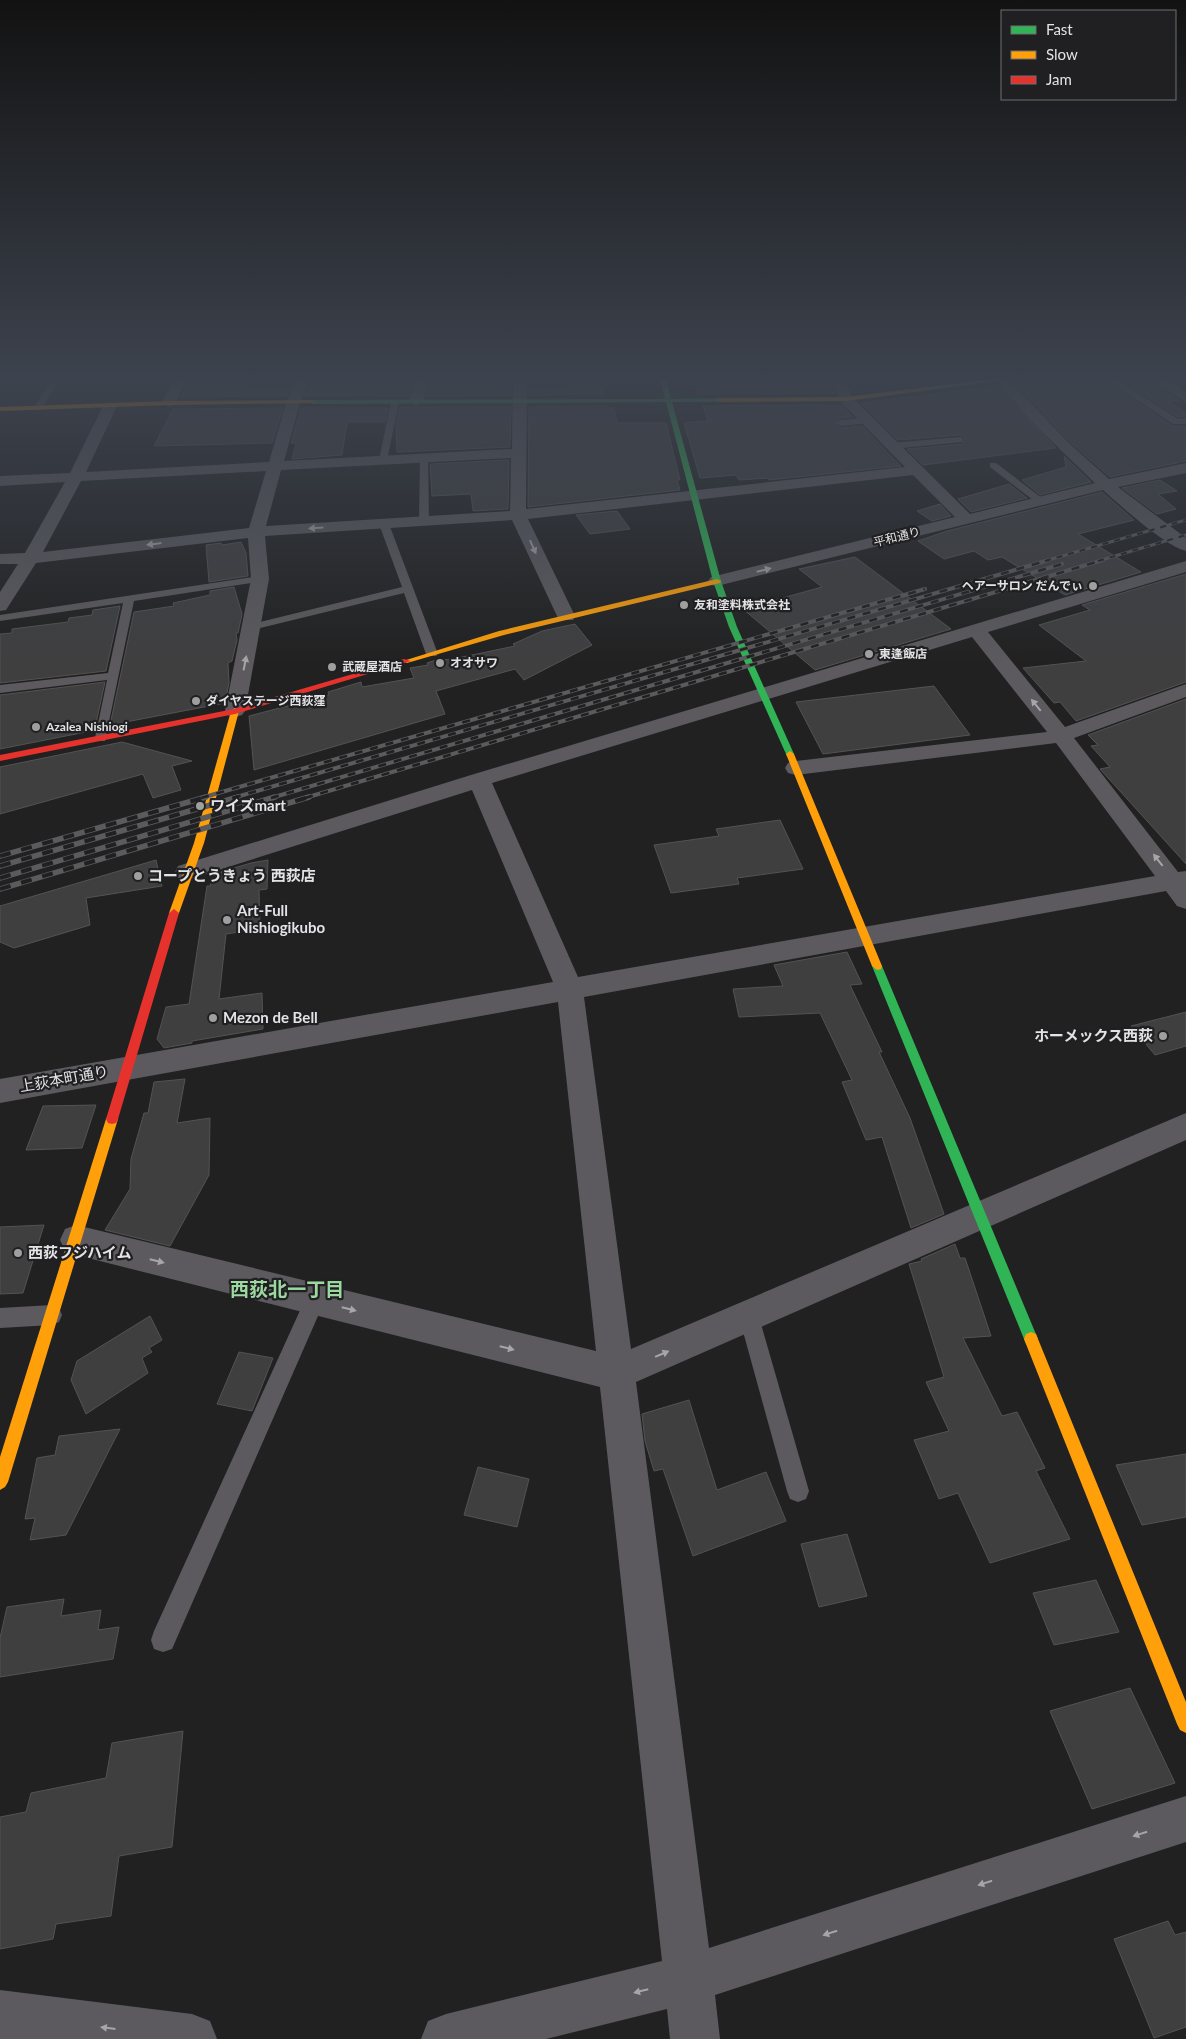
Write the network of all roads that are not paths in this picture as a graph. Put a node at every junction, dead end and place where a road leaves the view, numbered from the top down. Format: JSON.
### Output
{"nodes":[{"id":1,"x":77,"y":474,"type":"edge"},
{"id":2,"x":128,"y":474,"type":"edge"},
{"id":3,"x":274,"y":474,"type":"edge"},
{"id":4,"x":424,"y":474,"type":"edge"},
{"id":5,"x":519,"y":474,"type":"edge"},
{"id":6,"x":689,"y":474,"type":"edge"},
{"id":7,"x":878,"y":474,"type":"edge"},
{"id":8,"x":919,"y":474,"type":"edge"},
{"id":9,"x":1005,"y":474,"type":"edge"},
{"id":10,"x":1095,"y":474,"type":"edge"},
{"id":11,"x":1157,"y":474,"type":"edge"},
{"id":12,"x":76,"y":477,"type":"junction"},
{"id":13,"x":0,"y":481,"type":"edge"},
{"id":14,"x":1106,"y":485,"type":"junction"},
{"id":15,"x":695,"y":495,"type":"junction"},
{"id":16,"x":1040,"y":501,"type":"junction"},
{"id":17,"x":518,"y":515,"type":"junction"},
{"id":18,"x":966,"y":520,"type":"junction"},
{"id":19,"x":424,"y":521,"type":"junction"},
{"id":20,"x":384,"y":524,"type":"junction"},
{"id":21,"x":256,"y":532,"type":"junction"},
{"id":22,"x":1186,"y":546,"type":"edge"},
{"id":23,"x":33,"y":558,"type":"junction"},
{"id":24,"x":0,"y":559,"type":"edge"},
{"id":25,"x":1186,"y":566,"type":"edge"},
{"id":26,"x":260,"y":579,"type":"junction"},
{"id":27,"x":717,"y":581,"type":"junction"},
{"id":28,"x":409,"y":589,"type":"junction"},
{"id":29,"x":129,"y":599,"type":"junction"},
{"id":30,"x":0,"y":606,"type":"edge"},
{"id":31,"x":566,"y":616,"type":"junction"},
{"id":32,"x":0,"y":618,"type":"edge"},
{"id":33,"x":252,"y":627,"type":"junction"},
{"id":34,"x":976,"y":630,"type":"junction"},
{"id":35,"x":432,"y":654,"type":"junction"},
{"id":36,"x":114,"y":676,"type":"junction"},
{"id":37,"x":0,"y":689,"type":"edge"},
{"id":38,"x":1186,"y":690,"type":"edge"},
{"id":39,"x":764,"y":693,"type":"junction"},
{"id":40,"x":235,"y":711,"type":"junction"},
{"id":41,"x":1061,"y":736,"type":"junction"},
{"id":42,"x":101,"y":738,"type":"junction"},
{"id":43,"x":0,"y":758,"type":"edge"},
{"id":44,"x":796,"y":768,"type":"junction"},
{"id":45,"x":479,"y":780,"type":"junction"},
{"id":46,"x":187,"y":872,"type":"junction"},
{"id":47,"x":1182,"y":887,"type":"edge"},
{"id":48,"x":865,"y":936,"type":"junction"},
{"id":49,"x":570,"y":990,"type":"junction"},
{"id":50,"x":128,"y":1068,"type":"junction"},
{"id":51,"x":0,"y":1091,"type":"edge"},
{"id":52,"x":1186,"y":1126,"type":"edge"},
{"id":53,"x":978,"y":1214,"type":"junction"},
{"id":54,"x":76,"y":1240,"type":"junction"},
{"id":55,"x":315,"y":1300,"type":"junction"},
{"id":56,"x":52,"y":1315,"type":"junction"},
{"id":57,"x":749,"y":1317,"type":"junction"},
{"id":58,"x":0,"y":1318,"type":"edge"},
{"id":59,"x":616,"y":1373,"type":"junction"},
{"id":60,"x":0,"y":1482,"type":"edge"},
{"id":61,"x":798,"y":1491,"type":"dead end"},
{"id":62,"x":163,"y":1640,"type":"dead end"},
{"id":63,"x":1186,"y":1724,"type":"edge"},
{"id":64,"x":1186,"y":1819,"type":"edge"},
{"id":65,"x":688,"y":1979,"type":"junction"},
{"id":66,"x":0,"y":2015,"type":"edge"},
{"id":67,"x":192,"y":2039,"type":"edge"},
{"id":68,"x":446,"y":2039,"type":"edge"},
{"id":69,"x":695,"y":2039,"type":"edge"}],
"edges":[{"from":1,"to":12,"type":"street"},
{"from":2,"to":12,"type":"street"},
{"from":3,"to":21,"type":"street"},
{"from":4,"to":19,"type":"lane"},
{"from":5,"to":17,"type":"street"},
{"from":6,"to":15,"type":"street"},
{"from":7,"to":15,"type":"street"},
{"from":8,"to":18,"type":"street"},
{"from":9,"to":16,"type":"lane"},
{"from":10,"to":14,"type":"street"},
{"from":11,"to":14,"type":"street","name":"平和通り"},
{"from":12,"to":13,"type":"street"},
{"from":12,"to":23,"type":"street"},
{"from":14,"to":16,"type":"street","name":"平和通り"},
{"from":14,"to":22,"type":"street"},
{"from":15,"to":17,"type":"street"},
{"from":15,"to":27,"type":"street"},
{"from":16,"to":18,"type":"street","name":"平和通り"},
{"from":17,"to":19,"type":"street"},
{"from":17,"to":31,"type":"street","one_way":true},
{"from":27,"to":18,"type":"street","name":"平和通り","one_way":true},
{"from":19,"to":20,"type":"street"},
{"from":20,"to":21,"type":"street","one_way":true},
{"from":20,"to":28,"type":"lane"},
{"from":21,"to":23,"type":"street","one_way":true},
{"from":21,"to":26,"type":"street"},
{"from":23,"to":24,"type":"street"},
{"from":23,"to":30,"type":"street"},
{"from":25,"to":34,"type":"street"},
{"from":26,"to":29,"type":"lane"},
{"from":26,"to":33,"type":"street"},
{"from":27,"to":31,"type":"street"},
{"from":27,"to":39,"type":"street"},
{"from":28,"to":33,"type":"lane"},
{"from":28,"to":35,"type":"lane"},
{"from":29,"to":32,"type":"lane"},
{"from":29,"to":36,"type":"lane"},
{"from":31,"to":35,"type":"street"},
{"from":40,"to":33,"type":"street","one_way":true},
{"from":34,"to":39,"type":"street"},
{"from":41,"to":34,"type":"street","one_way":true},
{"from":35,"to":40,"type":"street"},
{"from":36,"to":37,"type":"lane"},
{"from":36,"to":42,"type":"lane"},
{"from":38,"to":41,"type":"street"},
{"from":39,"to":44,"type":"street"},
{"from":39,"to":45,"type":"street"},
{"from":40,"to":42,"type":"street"},
{"from":40,"to":46,"type":"street"},
{"from":41,"to":44,"type":"street"},
{"from":47,"to":41,"type":"street","one_way":true},
{"from":42,"to":43,"type":"street"},
{"from":44,"to":48,"type":"street"},
{"from":45,"to":46,"type":"street"},
{"from":45,"to":49,"type":"street"},
{"from":46,"to":50,"type":"street"},
{"from":47,"to":48,"type":"street","name":"上荻本町通り"},
{"from":48,"to":49,"type":"street","name":"上荻本町通り"},
{"from":48,"to":53,"type":"street"},
{"from":49,"to":50,"type":"street","name":"上荻本町通り"},
{"from":49,"to":59,"type":"street"},
{"from":50,"to":51,"type":"street","name":"上荻本町通り"},
{"from":50,"to":54,"type":"street"},
{"from":52,"to":53,"type":"street"},
{"from":53,"to":57,"type":"street"},
{"from":53,"to":63,"type":"street"},
{"from":54,"to":55,"type":"street","one_way":true},
{"from":54,"to":56,"type":"street"},
{"from":55,"to":59,"type":"street","one_way":true},
{"from":55,"to":62,"type":"lane"},
{"from":56,"to":58,"type":"lane"},
{"from":56,"to":60,"type":"street"},
{"from":59,"to":57,"type":"street","one_way":true},
{"from":57,"to":61,"type":"lane"},
{"from":59,"to":65,"type":"street"},
{"from":64,"to":65,"type":"street","one_way":true},
{"from":65,"to":68,"type":"street","one_way":true},
{"from":65,"to":69,"type":"street"},
{"from":67,"to":66,"type":"street","one_way":true}]}
